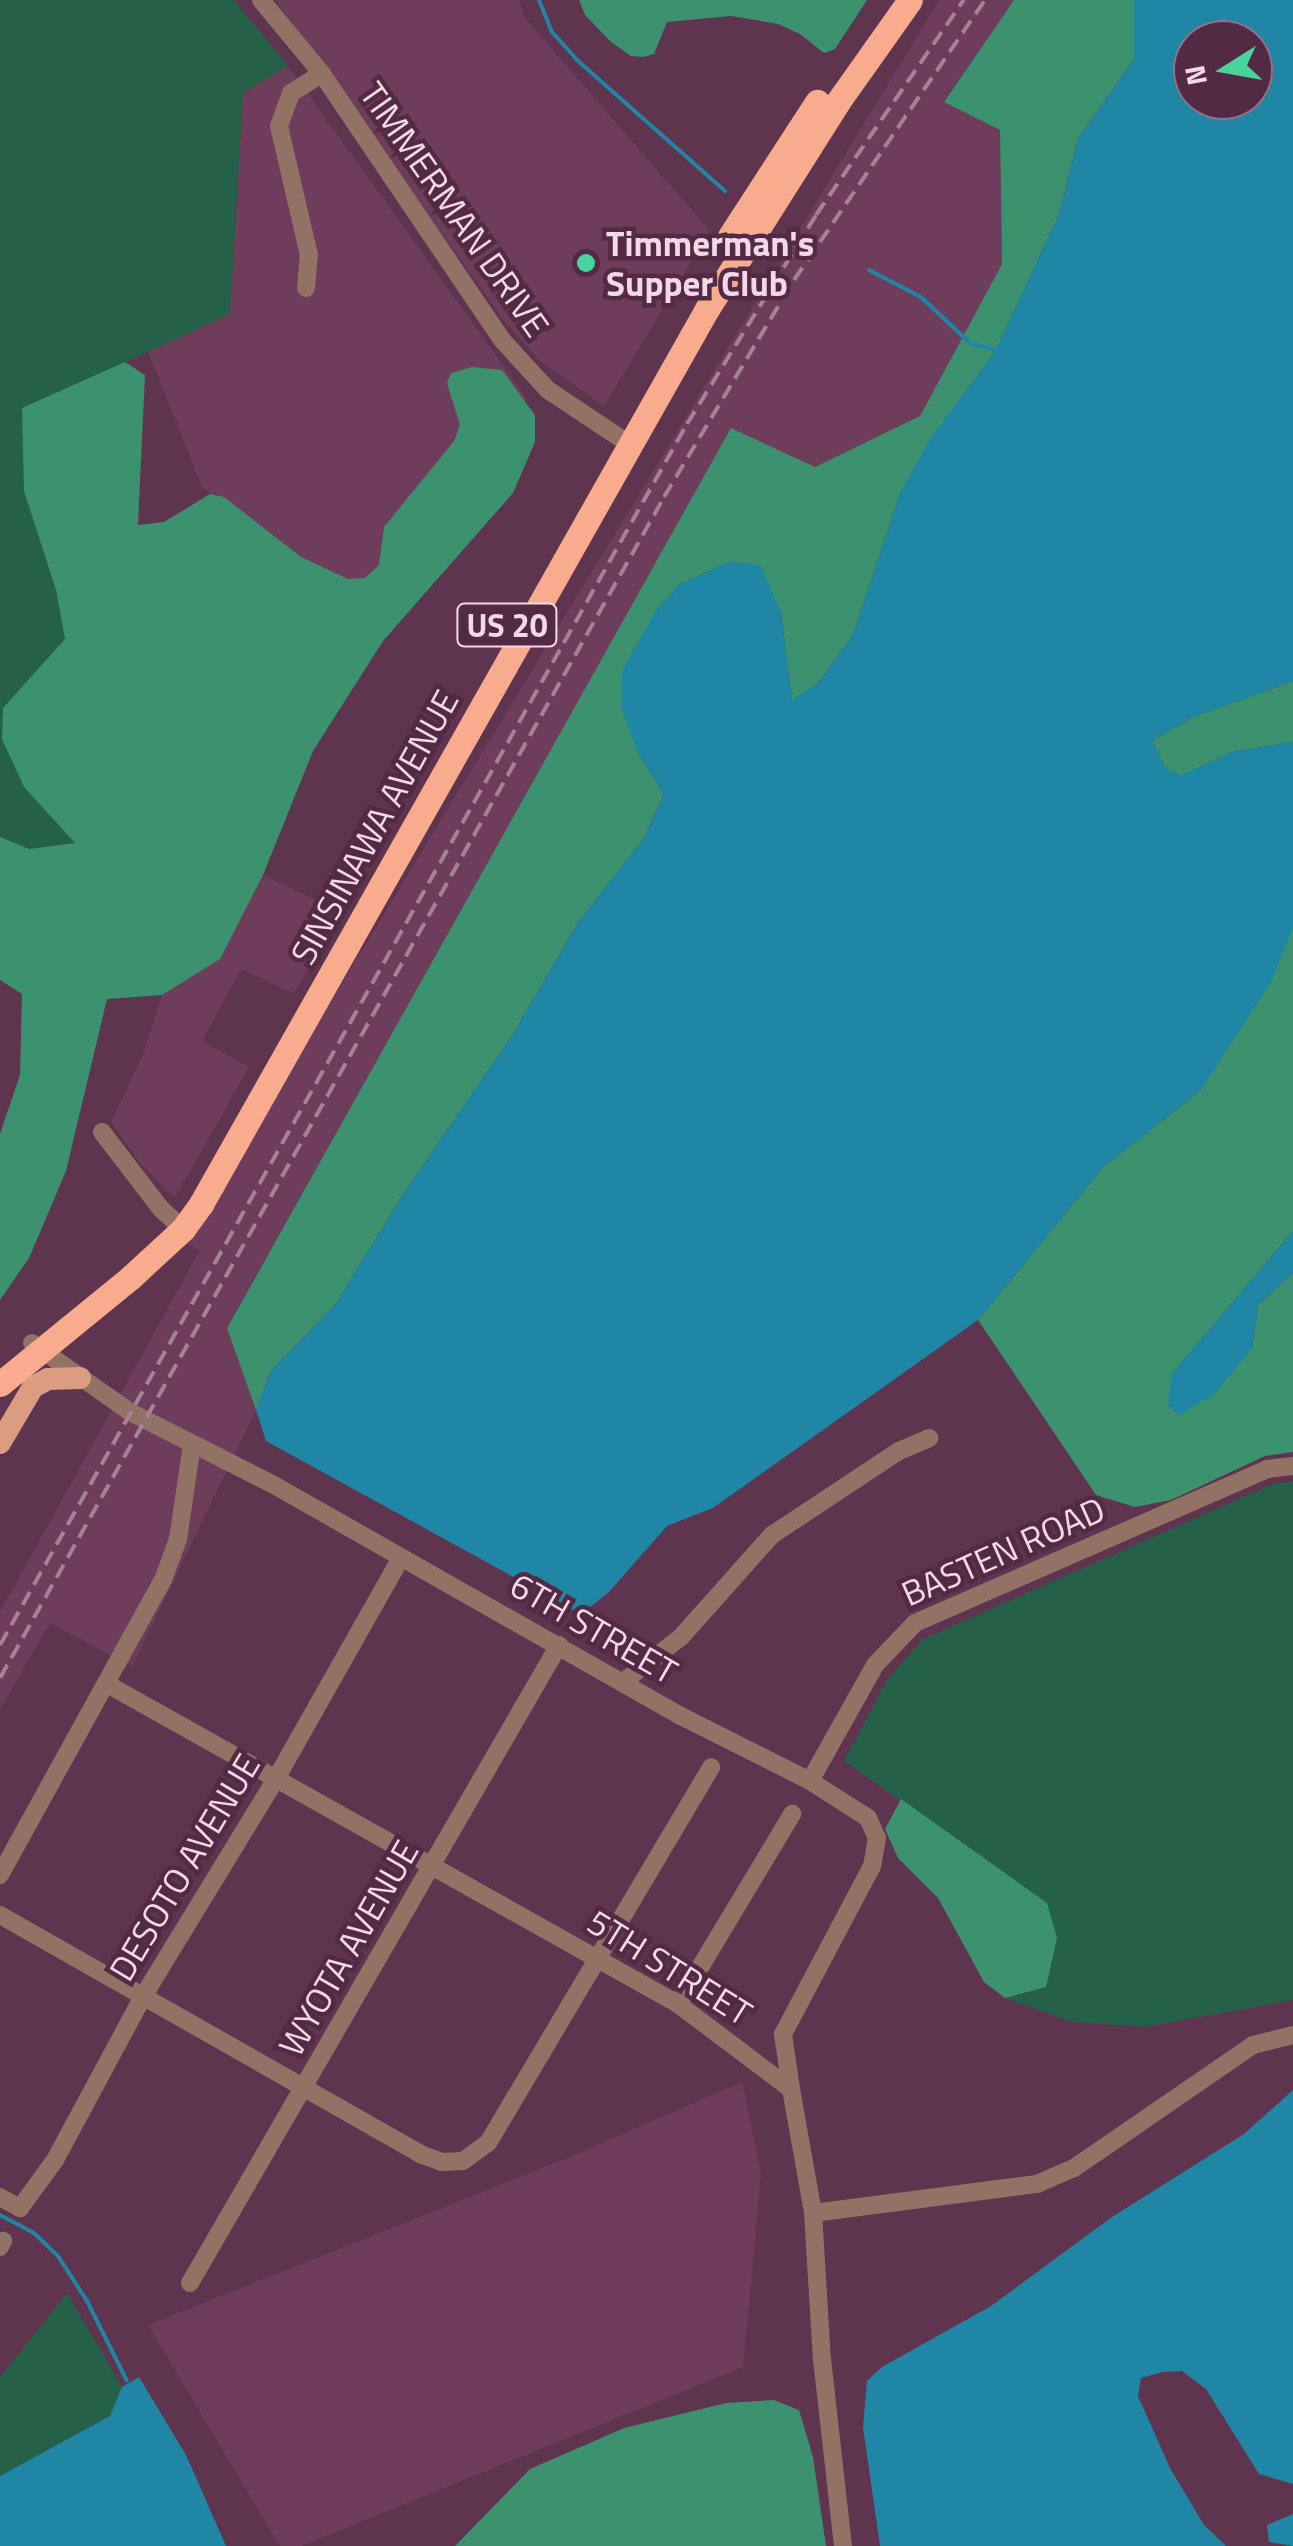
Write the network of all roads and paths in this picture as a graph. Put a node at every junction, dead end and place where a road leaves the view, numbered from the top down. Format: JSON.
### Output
{"nodes":[{"id":1,"x":261,"y":0,"type":"edge"},
{"id":2,"x":889,"y":0,"type":"edge"},
{"id":3,"x":910,"y":0,"type":"edge"},
{"id":4,"x":322,"y":74,"type":"junction"},
{"id":5,"x":306,"y":288,"type":"dead end"},
{"id":6,"x":622,"y":440,"type":"junction"},
{"id":7,"x":102,"y":1132,"type":"dead end"},
{"id":8,"x":177,"y":1223,"type":"junction"},
{"id":9,"x":37,"y":1347,"type":"junction"},
{"id":10,"x":1,"y":1378,"type":"edge"},
{"id":11,"x":80,"y":1378,"type":"junction"},
{"id":12,"x":0,"y":1416,"type":"edge"},
{"id":13,"x":929,"y":1438,"type":"dead end"},
{"id":14,"x":0,"y":1442,"type":"edge"},
{"id":15,"x":192,"y":1444,"type":"junction"},
{"id":16,"x":1293,"y":1466,"type":"edge"},
{"id":17,"x":402,"y":1558,"type":"junction"},
{"id":18,"x":558,"y":1644,"type":"junction"},
{"id":19,"x":623,"y":1682,"type":"junction"},
{"id":20,"x":108,"y":1684,"type":"junction"},
{"id":21,"x":711,"y":1767,"type":"dead end"},
{"id":22,"x":277,"y":1777,"type":"junction"},
{"id":23,"x":810,"y":1781,"type":"junction"},
{"id":24,"x":792,"y":1814,"type":"dead end"},
{"id":25,"x":434,"y":1864,"type":"junction"},
{"id":26,"x":0,"y":1875,"type":"edge"},
{"id":27,"x":0,"y":1915,"type":"edge"},
{"id":28,"x":598,"y":1958,"type":"junction"},
{"id":29,"x":144,"y":1995,"type":"junction"},
{"id":30,"x":678,"y":2004,"type":"junction"},
{"id":31,"x":1293,"y":2036,"type":"edge"},
{"id":32,"x":306,"y":2086,"type":"junction"},
{"id":33,"x":792,"y":2089,"type":"junction"},
{"id":34,"x":0,"y":2197,"type":"edge"},
{"id":35,"x":813,"y":2212,"type":"junction"},
{"id":36,"x":190,"y":2283,"type":"dead end"},
{"id":37,"x":843,"y":2546,"type":"edge"}],
"edges":[{"from":1,"to":4,"type":"street","name":"TIMMERMAN DRIVE"},
{"from":2,"to":6,"type":"highway","name":"SINSINAWA AVENUE","number":"US 20"},
{"from":3,"to":6,"type":"highway","name":"SINSINAWA AVENUE","number":"US 20"},
{"from":4,"to":5,"type":"street"},
{"from":4,"to":6,"type":"street","name":"TIMMERMAN DRIVE"},
{"from":6,"to":8,"type":"highway","name":"SINSINAWA AVENUE","number":"US 20"},
{"from":7,"to":8,"type":"street"},
{"from":8,"to":9,"type":"highway","name":"SINSINAWA AVENUE","number":"US 20"},
{"from":9,"to":10,"type":"highway","name":"SINSINAWA AVENUE","number":"US 20"},
{"from":9,"to":11,"type":"street","name":"6TH STREET"},
{"from":10,"to":12,"type":"main road"},
{"from":11,"to":14,"type":"main road"},
{"from":11,"to":15,"type":"street","name":"6TH STREET"},
{"from":13,"to":19,"type":"street"},
{"from":15,"to":17,"type":"street","name":"6TH STREET"},
{"from":15,"to":20,"type":"street"},
{"from":16,"to":23,"type":"street","name":"BASTEN ROAD"},
{"from":17,"to":18,"type":"street","name":"6TH STREET"},
{"from":17,"to":22,"type":"street","name":"DESOTO AVENUE"},
{"from":18,"to":19,"type":"street","name":"6TH STREET"},
{"from":18,"to":25,"type":"street","name":"WYOTA AVENUE"},
{"from":19,"to":23,"type":"street","name":"6TH STREET"},
{"from":20,"to":22,"type":"street","name":"5TH STREET"},
{"from":20,"to":26,"type":"street"},
{"from":21,"to":28,"type":"street"},
{"from":22,"to":25,"type":"street","name":"5TH STREET"},
{"from":22,"to":29,"type":"street","name":"DESOTO AVENUE"},
{"from":23,"to":33,"type":"street","name":"6TH STREET"},
{"from":24,"to":30,"type":"street"},
{"from":25,"to":28,"type":"street","name":"5TH STREET"},
{"from":25,"to":32,"type":"street","name":"WYOTA AVENUE"},
{"from":27,"to":29,"type":"street"},
{"from":28,"to":30,"type":"street","name":"5TH STREET"},
{"from":28,"to":32,"type":"street"},
{"from":29,"to":32,"type":"street"},
{"from":29,"to":34,"type":"street","name":"DESOTO AVENUE"},
{"from":30,"to":33,"type":"street","name":"5TH STREET"},
{"from":31,"to":35,"type":"street"},
{"from":32,"to":36,"type":"street","name":"WYOTA AVENUE"},
{"from":33,"to":35,"type":"street"},
{"from":35,"to":37,"type":"street"}]}
